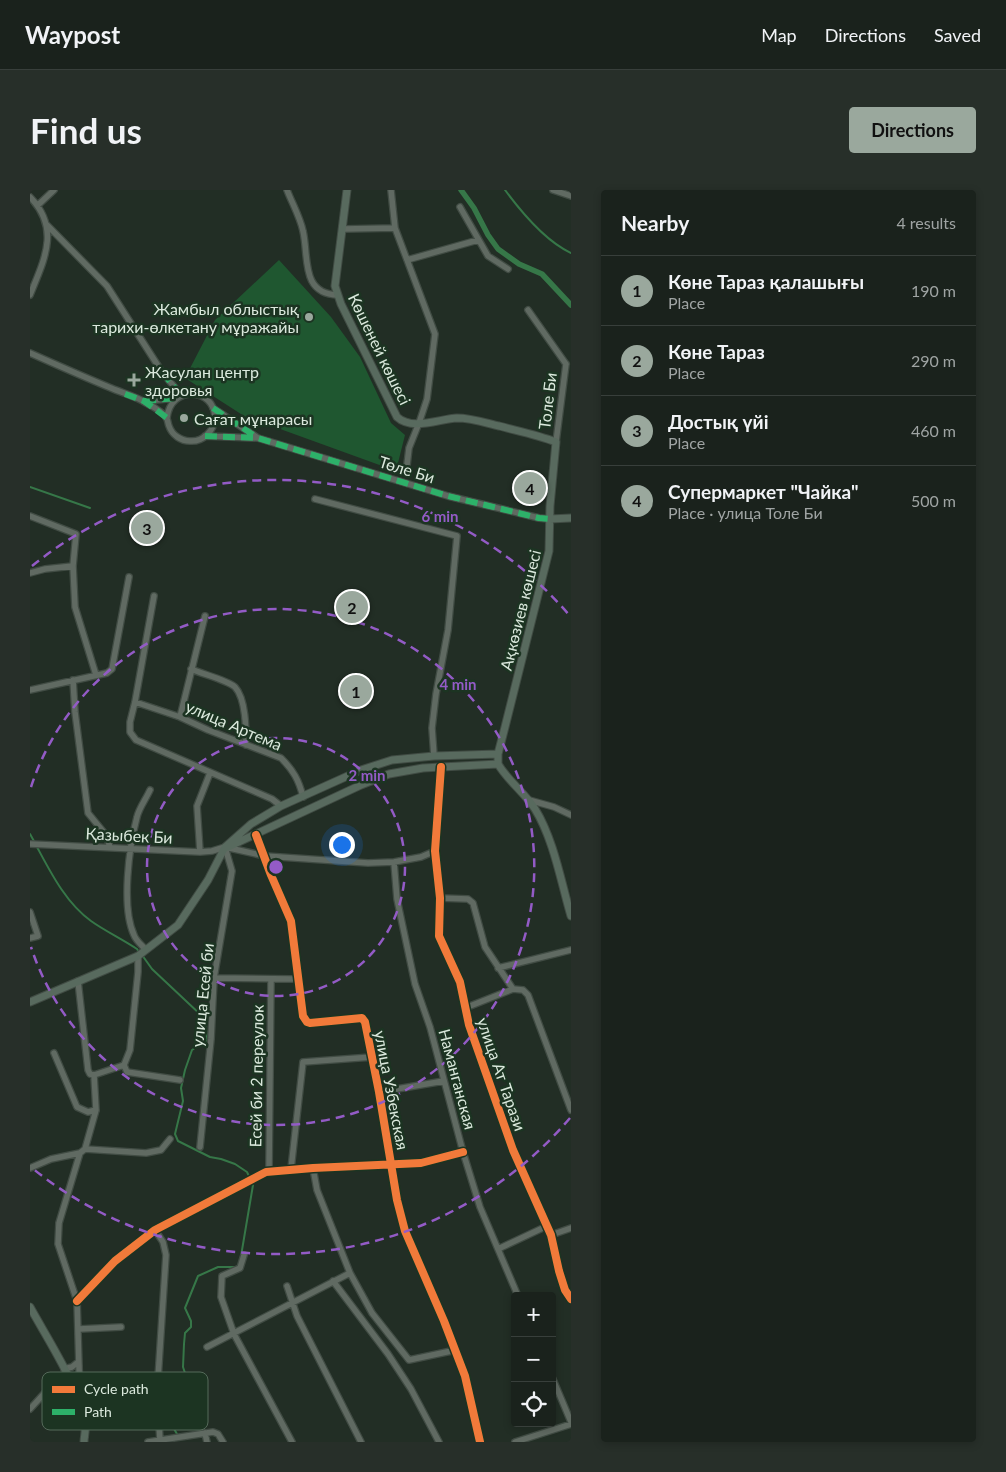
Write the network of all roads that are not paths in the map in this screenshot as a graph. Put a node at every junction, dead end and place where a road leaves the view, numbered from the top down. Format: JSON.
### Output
{"nodes":[{"id":1,"x":54,"y":190,"type":"edge"},
{"id":2,"x":287,"y":190,"type":"edge"},
{"id":3,"x":347,"y":190,"type":"edge"},
{"id":4,"x":391,"y":190,"type":"edge"},
{"id":5,"x":553,"y":190,"type":"edge"},
{"id":6,"x":571,"y":196,"type":"edge"},
{"id":7,"x":30,"y":197,"type":"edge"},
{"id":8,"x":38,"y":205,"type":"junction"},
{"id":9,"x":460,"y":207,"type":"dead end"},
{"id":10,"x":46,"y":224,"type":"junction"},
{"id":11,"x":394,"y":228,"type":"junction"},
{"id":12,"x":343,"y":229,"type":"junction"},
{"id":13,"x":478,"y":240,"type":"junction"},
{"id":14,"x":407,"y":260,"type":"junction"},
{"id":15,"x":508,"y":268,"type":"dead end"},
{"id":16,"x":30,"y":295,"type":"edge"},
{"id":17,"x":338,"y":295,"type":"junction"},
{"id":18,"x":528,"y":310,"type":"dead end"},
{"id":19,"x":30,"y":353,"type":"edge"},
{"id":20,"x":568,"y":363,"type":"edge"},
{"id":21,"x":179,"y":397,"type":"junction"},
{"id":22,"x":144,"y":401,"type":"junction"},
{"id":23,"x":213,"y":408,"type":"junction"},
{"id":24,"x":167,"y":418,"type":"junction"},
{"id":25,"x":419,"y":423,"type":"junction"},
{"id":26,"x":205,"y":436,"type":"junction"},
{"id":27,"x":258,"y":438,"type":"junction"},
{"id":28,"x":556,"y":442,"type":"junction"},
{"id":29,"x":407,"y":466,"type":"dead end"},
{"id":30,"x":315,"y":499,"type":"dead end"},
{"id":31,"x":30,"y":516,"type":"edge"},
{"id":32,"x":571,"y":518,"type":"edge"},
{"id":33,"x":550,"y":519,"type":"junction"},
{"id":34,"x":73,"y":566,"type":"junction"},
{"id":35,"x":30,"y":573,"type":"edge"},
{"id":36,"x":129,"y":577,"type":"dead end"},
{"id":37,"x":154,"y":596,"type":"dead end"},
{"id":38,"x":205,"y":616,"type":"dead end"},
{"id":39,"x":191,"y":670,"type":"junction"},
{"id":40,"x":96,"y":675,"type":"junction"},
{"id":41,"x":74,"y":680,"type":"junction"},
{"id":42,"x":30,"y":690,"type":"edge"},
{"id":43,"x":135,"y":702,"type":"junction"},
{"id":44,"x":180,"y":717,"type":"junction"},
{"id":45,"x":246,"y":745,"type":"junction"},
{"id":46,"x":498,"y":754,"type":"junction"},
{"id":47,"x":434,"y":756,"type":"junction"},
{"id":48,"x":498,"y":764,"type":"junction"},
{"id":49,"x":441,"y":766,"type":"junction"},
{"id":50,"x":356,"y":772,"type":"junction"},
{"id":51,"x":210,"y":773,"type":"junction"},
{"id":52,"x":361,"y":785,"type":"junction"},
{"id":53,"x":150,"y":790,"type":"dead end"},
{"id":54,"x":302,"y":797,"type":"junction"},
{"id":55,"x":529,"y":800,"type":"junction"},
{"id":56,"x":281,"y":806,"type":"junction"},
{"id":57,"x":571,"y":815,"type":"edge"},
{"id":58,"x":256,"y":834,"type":"junction"},
{"id":59,"x":30,"y":844,"type":"edge"},
{"id":60,"x":110,"y":847,"type":"junction"},
{"id":61,"x":226,"y":847,"type":"junction"},
{"id":62,"x":132,"y":848,"type":"junction"},
{"id":63,"x":435,"y":851,"type":"junction"},
{"id":64,"x":200,"y":852,"type":"junction"},
{"id":65,"x":265,"y":856,"type":"junction"},
{"id":66,"x":394,"y":862,"type":"junction"},
{"id":67,"x":440,"y":898,"type":"junction"},
{"id":68,"x":30,"y":912,"type":"edge"},
{"id":69,"x":571,"y":916,"type":"edge"},
{"id":70,"x":30,"y":938,"type":"edge"},
{"id":71,"x":146,"y":950,"type":"junction"},
{"id":72,"x":571,"y":950,"type":"edge"},
{"id":73,"x":138,"y":956,"type":"junction"},
{"id":74,"x":498,"y":968,"type":"junction"},
{"id":75,"x":214,"y":978,"type":"junction"},
{"id":76,"x":292,"y":979,"type":"dead end"},
{"id":77,"x":271,"y":980,"type":"junction"},
{"id":78,"x":78,"y":981,"type":"junction"},
{"id":79,"x":513,"y":989,"type":"junction"},
{"id":80,"x":30,"y":1002,"type":"edge"},
{"id":81,"x":465,"y":1008,"type":"junction"},
{"id":82,"x":54,"y":1053,"type":"dead end"},
{"id":83,"x":372,"y":1057,"type":"junction"},
{"id":84,"x":124,"y":1065,"type":"junction"},
{"id":85,"x":94,"y":1074,"type":"junction"},
{"id":86,"x":180,"y":1080,"type":"dead end"},
{"id":87,"x":444,"y":1081,"type":"junction"},
{"id":88,"x":379,"y":1092,"type":"junction"},
{"id":89,"x":96,"y":1110,"type":"junction"},
{"id":90,"x":571,"y":1110,"type":"edge"},
{"id":91,"x":170,"y":1139,"type":"dead end"},
{"id":92,"x":200,"y":1146,"type":"dead end"},
{"id":93,"x":83,"y":1151,"type":"junction"},
{"id":94,"x":463,"y":1152,"type":"junction"},
{"id":95,"x":392,"y":1165,"type":"junction"},
{"id":96,"x":30,"y":1168,"type":"edge"},
{"id":97,"x":313,"y":1168,"type":"junction"},
{"id":98,"x":290,"y":1169,"type":"junction"},
{"id":99,"x":269,"y":1172,"type":"junction"},
{"id":100,"x":547,"y":1226,"type":"junction"},
{"id":101,"x":571,"y":1228,"type":"edge"},
{"id":102,"x":155,"y":1230,"type":"junction"},
{"id":103,"x":551,"y":1235,"type":"junction"},
{"id":104,"x":498,"y":1249,"type":"junction"},
{"id":105,"x":244,"y":1255,"type":"dead end"},
{"id":106,"x":350,"y":1273,"type":"junction"},
{"id":107,"x":333,"y":1281,"type":"junction"},
{"id":108,"x":287,"y":1286,"type":"dead end"},
{"id":109,"x":516,"y":1292,"type":"edge"},
{"id":110,"x":571,"y":1299,"type":"edge"},
{"id":111,"x":77,"y":1302,"type":"junction"},
{"id":112,"x":292,"y":1303,"type":"junction"},
{"id":113,"x":30,"y":1307,"type":"edge"},
{"id":114,"x":121,"y":1327,"type":"dead end"},
{"id":115,"x":79,"y":1329,"type":"junction"},
{"id":116,"x":234,"y":1334,"type":"junction"},
{"id":117,"x":206,"y":1347,"type":"dead end"},
{"id":118,"x":456,"y":1350,"type":"junction"},
{"id":119,"x":78,"y":1362,"type":"junction"},
{"id":120,"x":65,"y":1372,"type":"edge"},
{"id":121,"x":67,"y":1372,"type":"edge"},
{"id":122,"x":78,"y":1372,"type":"edge"},
{"id":123,"x":158,"y":1372,"type":"edge"},
{"id":124,"x":554,"y":1382,"type":"edge"},
{"id":125,"x":42,"y":1396,"type":"edge"},
{"id":126,"x":30,"y":1409,"type":"edge"},
{"id":127,"x":571,"y":1423,"type":"edge"},
{"id":128,"x":159,"y":1430,"type":"edge"},
{"id":129,"x":205,"y":1433,"type":"junction"},
{"id":130,"x":160,"y":1440,"type":"junction"},
{"id":131,"x":148,"y":1442,"type":"edge"},
{"id":132,"x":207,"y":1442,"type":"edge"},
{"id":133,"x":224,"y":1442,"type":"edge"},
{"id":134,"x":292,"y":1442,"type":"edge"},
{"id":135,"x":362,"y":1442,"type":"edge"},
{"id":136,"x":439,"y":1442,"type":"edge"},
{"id":137,"x":480,"y":1442,"type":"edge"},
{"id":138,"x":516,"y":1442,"type":"edge"}],
"edges":[{"from":1,"to":8,"type":"street"},
{"from":2,"to":17,"type":"street"},
{"from":3,"to":12,"type":"main road","name":"Көшеней көшесі"},
{"from":4,"to":11,"type":"street"},
{"from":5,"to":6,"type":"street"},
{"from":7,"to":8,"type":"street"},
{"from":8,"to":10,"type":"street"},
{"from":9,"to":13,"type":"street"},
{"from":10,"to":16,"type":"street"},
{"from":10,"to":21,"type":"street"},
{"from":11,"to":12,"type":"street"},
{"from":11,"to":14,"type":"street"},
{"from":12,"to":17,"type":"main road","name":"Көшеней көшесі"},
{"from":13,"to":14,"type":"street"},
{"from":13,"to":15,"type":"street"},
{"from":14,"to":25,"type":"street"},
{"from":17,"to":25,"type":"main road","name":"Көшеней көшесі"},
{"from":18,"to":20,"type":"street"},
{"from":19,"to":22,"type":"street"},
{"from":20,"to":28,"type":"street","name":"Толе Би"},
{"from":21,"to":22,"type":"street"},
{"from":21,"to":23,"type":"street"},
{"from":21,"to":24,"type":"street"},
{"from":22,"to":24,"type":"street"},
{"from":23,"to":26,"type":"street"},
{"from":23,"to":27,"type":"street","name":"Төле Би"},
{"from":24,"to":26,"type":"street"},
{"from":25,"to":28,"type":"main road","name":"Көшеней көшесі"},
{"from":25,"to":29,"type":"street"},
{"from":26,"to":27,"type":"street","name":"Төле Би"},
{"from":27,"to":33,"type":"street","name":"Төле Би"},
{"from":28,"to":33,"type":"main road","name":"Ақкөзиев көшесі"},
{"from":30,"to":47,"type":"street"},
{"from":31,"to":34,"type":"street"},
{"from":32,"to":33,"type":"main road"},
{"from":33,"to":46,"type":"main road","name":"Ақкөзиев көшесі"},
{"from":34,"to":35,"type":"street"},
{"from":34,"to":40,"type":"street"},
{"from":36,"to":40,"type":"street"},
{"from":37,"to":43,"type":"street"},
{"from":38,"to":39,"type":"street"},
{"from":39,"to":44,"type":"street"},
{"from":39,"to":45,"type":"street"},
{"from":40,"to":41,"type":"street"},
{"from":41,"to":42,"type":"street"},
{"from":41,"to":60,"type":"street"},
{"from":43,"to":44,"type":"street","name":"улица Артема"},
{"from":43,"to":51,"type":"street"},
{"from":44,"to":45,"type":"street","name":"улица Артема"},
{"from":45,"to":54,"type":"street","name":"улица Артема"},
{"from":46,"to":47,"type":"main road"},
{"from":46,"to":48,"type":"main road","name":"Ақкөзиев көшесі"},
{"from":47,"to":50,"type":"main road"},
{"from":48,"to":49,"type":"main road"},
{"from":48,"to":55,"type":"main road"},
{"from":49,"to":52,"type":"main road"},
{"from":49,"to":63,"type":"street","name":"улица Ат Тарази"},
{"from":50,"to":52,"type":"main road"},
{"from":50,"to":54,"type":"main road"},
{"from":51,"to":56,"type":"street"},
{"from":51,"to":64,"type":"street"},
{"from":52,"to":58,"type":"main road"},
{"from":53,"to":62,"type":"street"},
{"from":54,"to":56,"type":"main road"},
{"from":55,"to":57,"type":"street"},
{"from":55,"to":69,"type":"main road"},
{"from":56,"to":61,"type":"main road"},
{"from":58,"to":61,"type":"main road"},
{"from":58,"to":65,"type":"street"},
{"from":59,"to":60,"type":"street","name":"Қазыбек Би"},
{"from":60,"to":62,"type":"street","name":"Қазыбек Би"},
{"from":61,"to":64,"type":"street","name":"Қазыбек Би"},
{"from":61,"to":65,"type":"street"},
{"from":61,"to":71,"type":"main road"},
{"from":61,"to":75,"type":"street","name":"улица Есей би"},
{"from":62,"to":64,"type":"street","name":"Қазыбек Би"},
{"from":62,"to":71,"type":"street"},
{"from":63,"to":66,"type":"street"},
{"from":63,"to":67,"type":"street","name":"улица Ат Тарази"},
{"from":65,"to":66,"type":"street"},
{"from":65,"to":83,"type":"street","name":"улица Узбекская"},
{"from":66,"to":87,"type":"street","name":"Наманганская"},
{"from":67,"to":74,"type":"street"},
{"from":67,"to":81,"type":"street","name":"улица Ат Тарази"},
{"from":68,"to":70,"type":"street"},
{"from":71,"to":73,"type":"main road"},
{"from":72,"to":74,"type":"street"},
{"from":73,"to":78,"type":"main road"},
{"from":73,"to":84,"type":"street"},
{"from":74,"to":79,"type":"street"},
{"from":75,"to":77,"type":"street"},
{"from":75,"to":92,"type":"street","name":"улица Есей би"},
{"from":76,"to":77,"type":"street"},
{"from":77,"to":99,"type":"street","name":"Есей би 2 переулок"},
{"from":78,"to":80,"type":"main road"},
{"from":78,"to":85,"type":"street"},
{"from":79,"to":81,"type":"street"},
{"from":79,"to":90,"type":"street"},
{"from":81,"to":100,"type":"street","name":"улица Ат Тарази"},
{"from":82,"to":89,"type":"street"},
{"from":83,"to":88,"type":"street","name":"улица Узбекская"},
{"from":83,"to":98,"type":"street"},
{"from":84,"to":85,"type":"street"},
{"from":84,"to":86,"type":"street"},
{"from":85,"to":89,"type":"street"},
{"from":87,"to":88,"type":"street"},
{"from":87,"to":94,"type":"street","name":"Наманганская"},
{"from":88,"to":95,"type":"street","name":"улица Узбекская"},
{"from":89,"to":93,"type":"street"},
{"from":91,"to":93,"type":"street"},
{"from":93,"to":96,"type":"street"},
{"from":93,"to":111,"type":"street"},
{"from":94,"to":95,"type":"street"},
{"from":94,"to":104,"type":"street","name":"Наманганская"},
{"from":95,"to":97,"type":"street"},
{"from":95,"to":118,"type":"street","name":"улица Узбекская"},
{"from":97,"to":98,"type":"street"},
{"from":97,"to":106,"type":"street"},
{"from":98,"to":99,"type":"street"},
{"from":99,"to":102,"type":"street"},
{"from":100,"to":103,"type":"street","name":"улица Ат Тарази"},
{"from":100,"to":104,"type":"street"},
{"from":101,"to":103,"type":"street"},
{"from":102,"to":111,"type":"street"},
{"from":102,"to":123,"type":"street"},
{"from":103,"to":110,"type":"street","name":"улица Ат Тарази"},
{"from":104,"to":109,"type":"street","name":"Наманганская"},
{"from":105,"to":116,"type":"street"},
{"from":106,"to":107,"type":"street"},
{"from":106,"to":118,"type":"street"},
{"from":107,"to":112,"type":"street"},
{"from":107,"to":136,"type":"street"},
{"from":108,"to":112,"type":"street"},
{"from":111,"to":115,"type":"street"},
{"from":112,"to":116,"type":"street"},
{"from":112,"to":135,"type":"street"},
{"from":113,"to":120,"type":"main road"},
{"from":114,"to":115,"type":"street"},
{"from":115,"to":119,"type":"street"},
{"from":116,"to":117,"type":"street"},
{"from":116,"to":134,"type":"street"},
{"from":118,"to":137,"type":"street","name":"улица Узбекская"},
{"from":119,"to":121,"type":"street"},
{"from":119,"to":122,"type":"street"},
{"from":124,"to":127,"type":"street"},
{"from":125,"to":126,"type":"street"},
{"from":127,"to":138,"type":"street"},
{"from":128,"to":130,"type":"street"},
{"from":129,"to":130,"type":"street"},
{"from":129,"to":132,"type":"street"},
{"from":129,"to":133,"type":"street"},
{"from":130,"to":131,"type":"street"}]}
